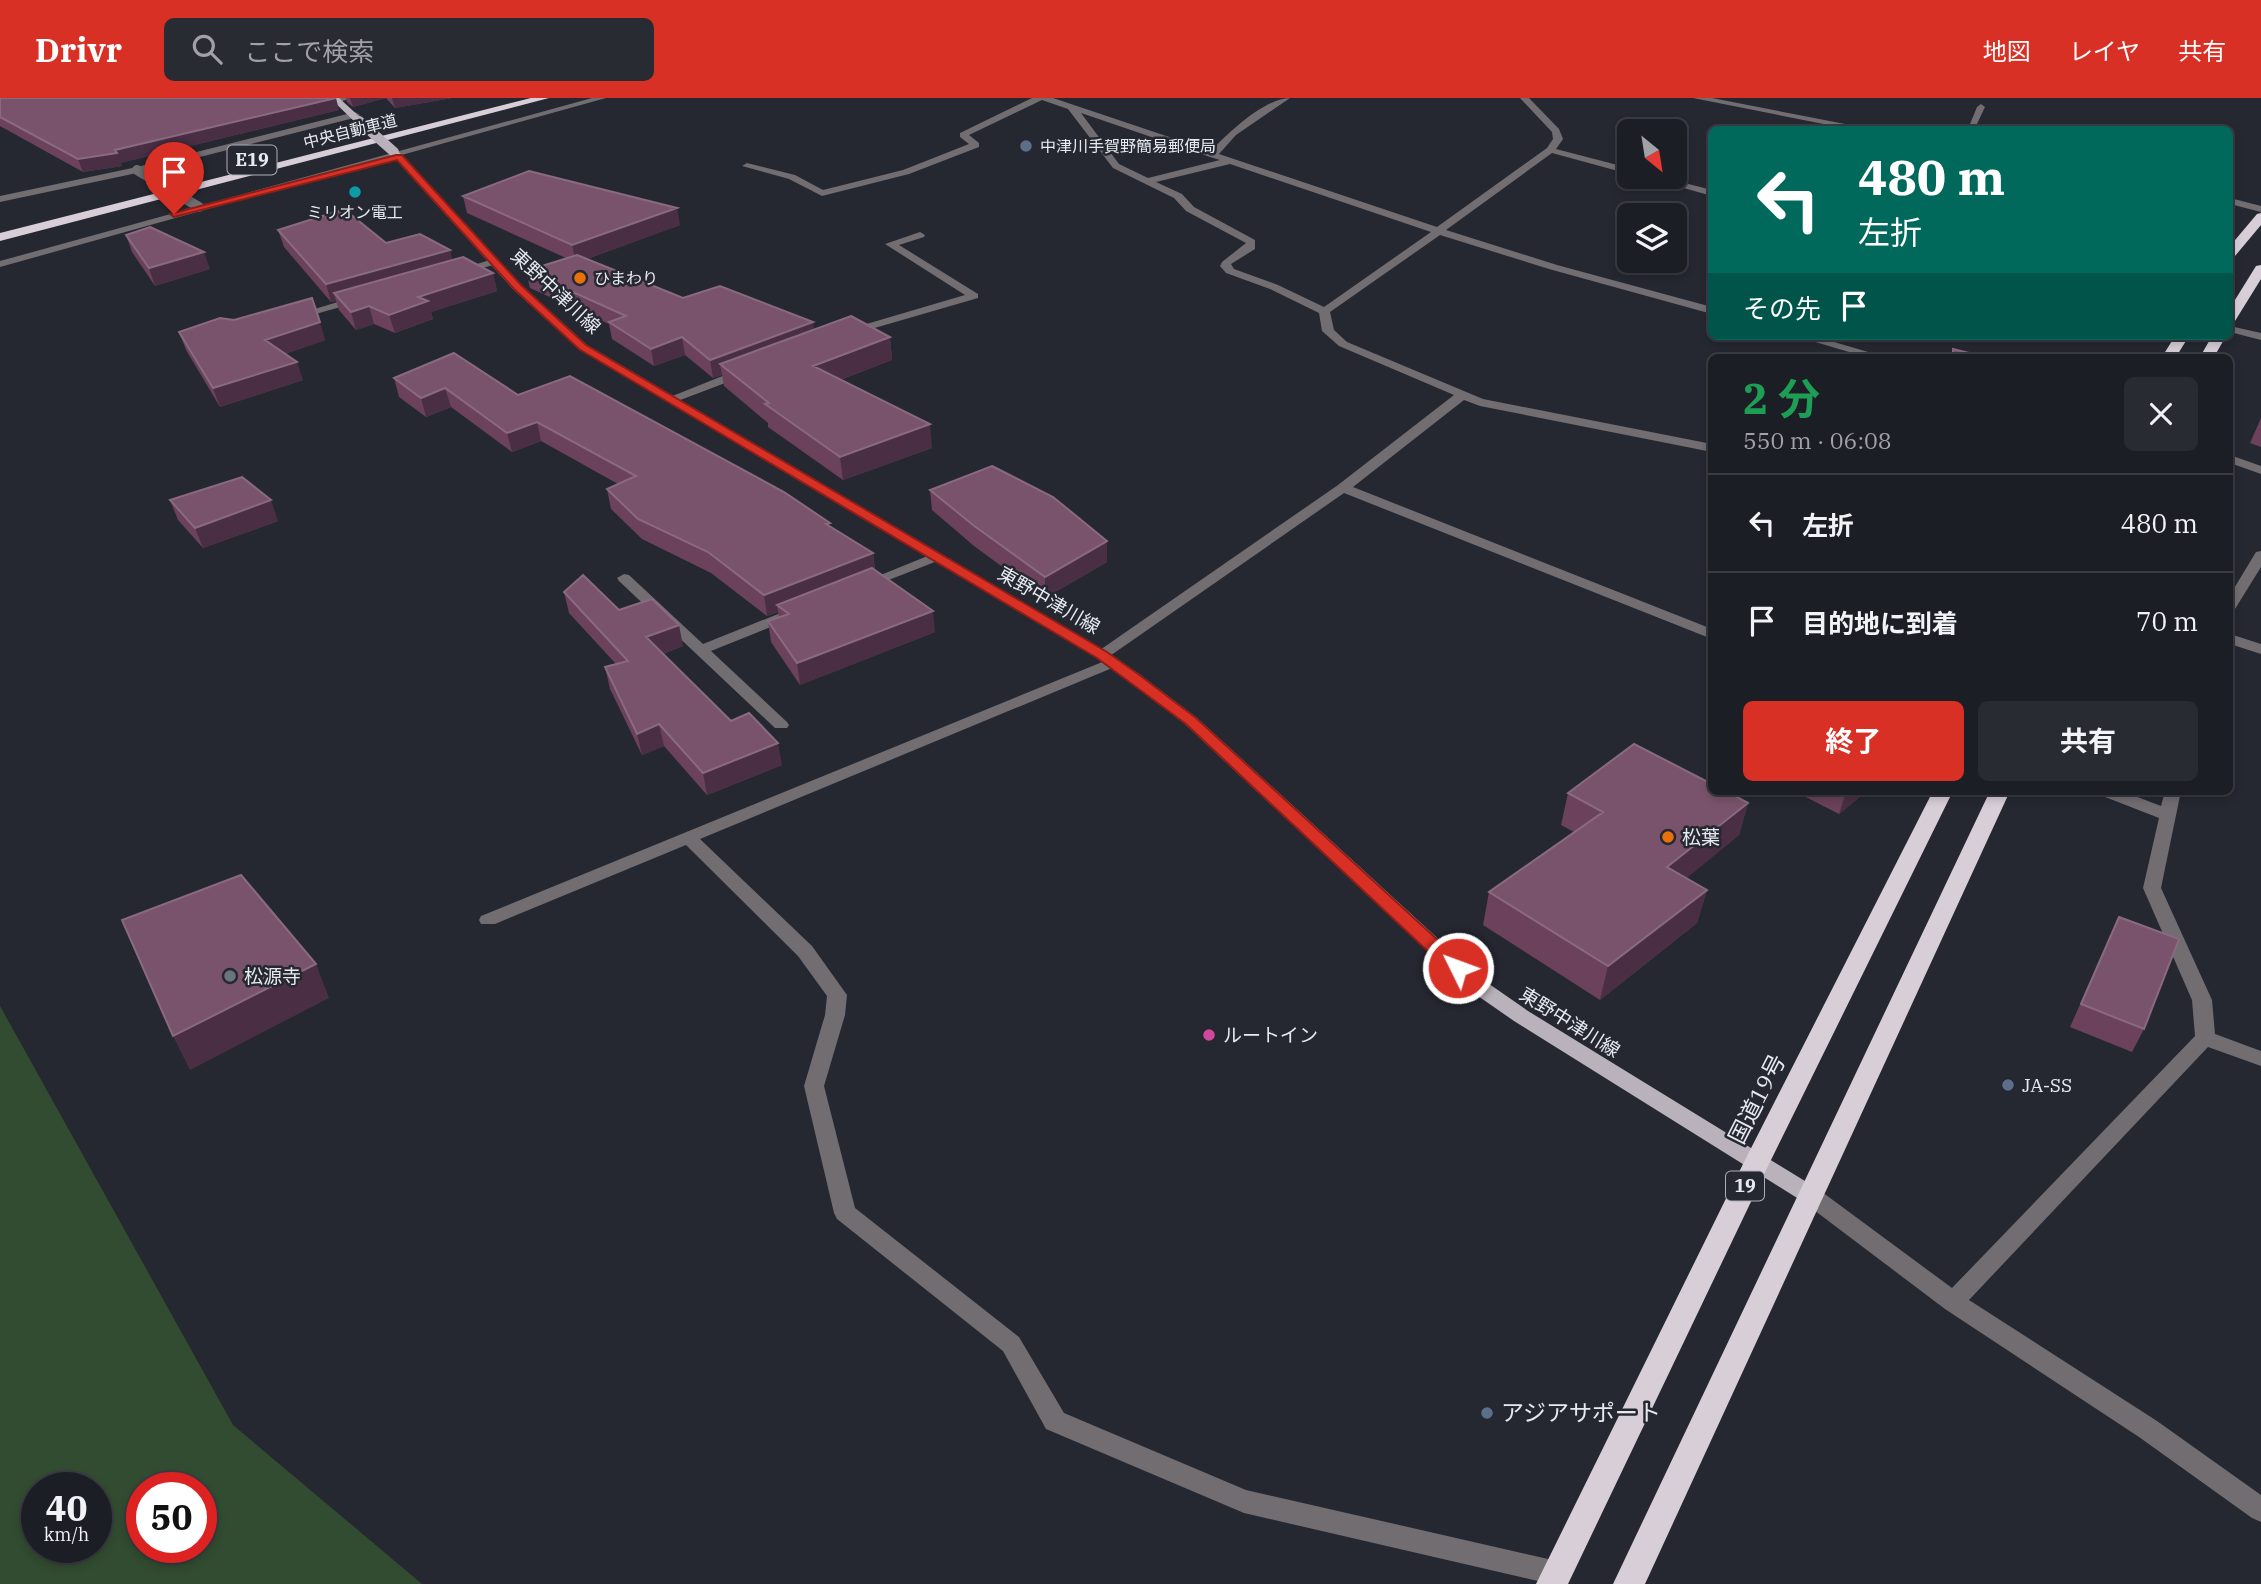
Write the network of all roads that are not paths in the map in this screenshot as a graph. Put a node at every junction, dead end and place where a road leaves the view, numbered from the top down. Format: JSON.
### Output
{"nodes":[{"id":1,"x":505,"y":98,"type":"edge"},
{"id":2,"x":544,"y":98,"type":"edge"},
{"id":3,"x":602,"y":98,"type":"edge"},
{"id":4,"x":1041,"y":98,"type":"edge"},
{"id":5,"x":1286,"y":98,"type":"edge"},
{"id":6,"x":1524,"y":98,"type":"edge"},
{"id":7,"x":1697,"y":98,"type":"edge"},
{"id":8,"x":341,"y":99,"type":"edge"},
{"id":9,"x":1981,"y":107,"type":"dead end"},
{"id":10,"x":1072,"y":108,"type":"junction"},
{"id":11,"x":357,"y":118,"type":"junction"},
{"id":12,"x":1850,"y":126,"type":"edge"},
{"id":13,"x":1972,"y":126,"type":"edge"},
{"id":14,"x":1550,"y":150,"type":"junction"},
{"id":15,"x":396,"y":154,"type":"junction"},
{"id":16,"x":1213,"y":155,"type":"junction"},
{"id":17,"x":1231,"y":161,"type":"junction"},
{"id":18,"x":747,"y":166,"type":"dead end"},
{"id":19,"x":1617,"y":168,"type":"edge"},
{"id":20,"x":137,"y":170,"type":"junction"},
{"id":21,"x":1147,"y":181,"type":"junction"},
{"id":22,"x":1687,"y":187,"type":"edge"},
{"id":23,"x":1708,"y":192,"type":"edge"},
{"id":24,"x":0,"y":199,"type":"edge"},
{"id":25,"x":2233,"y":202,"type":"edge"},
{"id":26,"x":70,"y":206,"type":"dead end"},
{"id":27,"x":200,"y":207,"type":"junction"},
{"id":28,"x":2261,"y":209,"type":"edge"},
{"id":29,"x":2261,"y":217,"type":"edge"},
{"id":30,"x":1439,"y":231,"type":"junction"},
{"id":31,"x":920,"y":235,"type":"dead end"},
{"id":32,"x":0,"y":237,"type":"edge"},
{"id":33,"x":2233,"y":250,"type":"edge"},
{"id":34,"x":493,"y":262,"type":"junction"},
{"id":35,"x":0,"y":264,"type":"edge"},
{"id":36,"x":2261,"y":269,"type":"edge"},
{"id":37,"x":441,"y":276,"type":"edge"},
{"id":38,"x":376,"y":294,"type":"edge"},
{"id":39,"x":1708,"y":310,"type":"edge"},
{"id":40,"x":1324,"y":311,"type":"junction"},
{"id":41,"x":2233,"y":313,"type":"edge"},
{"id":42,"x":285,"y":319,"type":"edge"},
{"id":43,"x":2233,"y":330,"type":"edge"},
{"id":44,"x":836,"y":337,"type":"edge"},
{"id":45,"x":2261,"y":337,"type":"edge"},
{"id":46,"x":1811,"y":340,"type":"edge"},
{"id":47,"x":1841,"y":352,"type":"edge"},
{"id":48,"x":760,"y":366,"type":"edge"},
{"id":49,"x":1462,"y":395,"type":"junction"},
{"id":50,"x":671,"y":399,"type":"junction"},
{"id":51,"x":1708,"y":447,"type":"edge"},
{"id":52,"x":2233,"y":460,"type":"edge"},
{"id":53,"x":2261,"y":470,"type":"edge"},
{"id":54,"x":1343,"y":488,"type":"junction"},
{"id":55,"x":2261,"y":555,"type":"edge"},
{"id":56,"x":935,"y":557,"type":"junction"},
{"id":57,"x":624,"y":578,"type":"dead end"},
{"id":58,"x":849,"y":591,"type":"edge"},
{"id":59,"x":2233,"y":601,"type":"edge"},
{"id":60,"x":799,"y":610,"type":"edge"},
{"id":61,"x":1708,"y":633,"type":"edge"},
{"id":62,"x":2233,"y":640,"type":"edge"},
{"id":63,"x":2261,"y":649,"type":"edge"},
{"id":64,"x":701,"y":650,"type":"junction"},
{"id":65,"x":1107,"y":659,"type":"junction"},
{"id":66,"x":781,"y":725,"type":"dead end"},
{"id":67,"x":1941,"y":795,"type":"edge"},
{"id":68,"x":1998,"y":795,"type":"edge"},
{"id":69,"x":2116,"y":795,"type":"edge"},
{"id":70,"x":2172,"y":795,"type":"edge"},
{"id":71,"x":2168,"y":815,"type":"junction"},
{"id":72,"x":690,"y":839,"type":"junction"},
{"id":73,"x":488,"y":920,"type":"dead end"},
{"id":74,"x":2205,"y":1038,"type":"junction"},
{"id":75,"x":2261,"y":1059,"type":"edge"},
{"id":76,"x":1757,"y":1162,"type":"junction"},
{"id":77,"x":1810,"y":1195,"type":"junction"},
{"id":78,"x":1953,"y":1302,"type":"junction"},
{"id":79,"x":2261,"y":1510,"type":"edge"},
{"id":80,"x":1555,"y":1579,"type":"edge"},
{"id":81,"x":1629,"y":1584,"type":"edge"}],
"edges":[{"from":1,"to":26,"type":"highway","name":"中央自動車道","number":"E19"},
{"from":2,"to":32,"type":"highway","name":"中央自動車道","number":"E19"},
{"from":3,"to":15,"type":"street"},
{"from":4,"to":10,"type":"street"},
{"from":4,"to":18,"type":"street"},
{"from":5,"to":16,"type":"street"},
{"from":6,"to":14,"type":"street"},
{"from":7,"to":12,"type":"street"},
{"from":8,"to":11,"type":"main road","name":"東野中津川線"},
{"from":9,"to":13,"type":"street"},
{"from":10,"to":16,"type":"street"},
{"from":10,"to":21,"type":"street"},
{"from":11,"to":15,"type":"main road","name":"東野中津川線","bridge":true},
{"from":11,"to":20,"type":"street"},
{"from":14,"to":19,"type":"street"},
{"from":14,"to":30,"type":"street"},
{"from":15,"to":27,"type":"street"},
{"from":15,"to":34,"type":"main road","name":"東野中津川線"},
{"from":16,"to":17,"type":"street"},
{"from":17,"to":21,"type":"street"},
{"from":17,"to":30,"type":"street"},
{"from":20,"to":24,"type":"street"},
{"from":20,"to":27,"type":"street","bridge":true},
{"from":21,"to":40,"type":"street"},
{"from":22,"to":23,"type":"street"},
{"from":25,"to":28,"type":"street"},
{"from":27,"to":35,"type":"street"},
{"from":29,"to":33,"type":"highway"},
{"from":30,"to":39,"type":"street"},
{"from":30,"to":40,"type":"street"},
{"from":31,"to":44,"type":"street"},
{"from":34,"to":37,"type":"street"},
{"from":34,"to":50,"type":"main road","name":"東野中津川線"},
{"from":36,"to":41,"type":"highway"},
{"from":38,"to":42,"type":"street"},
{"from":40,"to":49,"type":"street"},
{"from":43,"to":45,"type":"street"},
{"from":46,"to":47,"type":"street"},
{"from":48,"to":50,"type":"street"},
{"from":49,"to":51,"type":"street"},
{"from":49,"to":54,"type":"street"},
{"from":50,"to":56,"type":"main road","name":"東野中津川線"},
{"from":52,"to":53,"type":"street"},
{"from":54,"to":61,"type":"street"},
{"from":54,"to":65,"type":"street"},
{"from":55,"to":59,"type":"street"},
{"from":56,"to":58,"type":"street"},
{"from":56,"to":65,"type":"main road","name":"東野中津川線"},
{"from":57,"to":64,"type":"street"},
{"from":60,"to":64,"type":"street"},
{"from":62,"to":63,"type":"street"},
{"from":64,"to":66,"type":"street"},
{"from":65,"to":72,"type":"street"},
{"from":65,"to":76,"type":"main road","name":"東野中津川線"},
{"from":67,"to":76,"type":"highway","name":"国道19号","number":"19"},
{"from":68,"to":77,"type":"highway"},
{"from":69,"to":71,"type":"street"},
{"from":70,"to":71,"type":"street"},
{"from":71,"to":74,"type":"street"},
{"from":72,"to":73,"type":"street"},
{"from":72,"to":80,"type":"street"},
{"from":74,"to":75,"type":"street"},
{"from":74,"to":78,"type":"street"},
{"from":76,"to":77,"type":"main road","name":"東野中津川線"},
{"from":76,"to":80,"type":"highway","name":"国道19号","number":"19"},
{"from":77,"to":78,"type":"street"},
{"from":77,"to":81,"type":"highway"},
{"from":78,"to":79,"type":"street"}]}
